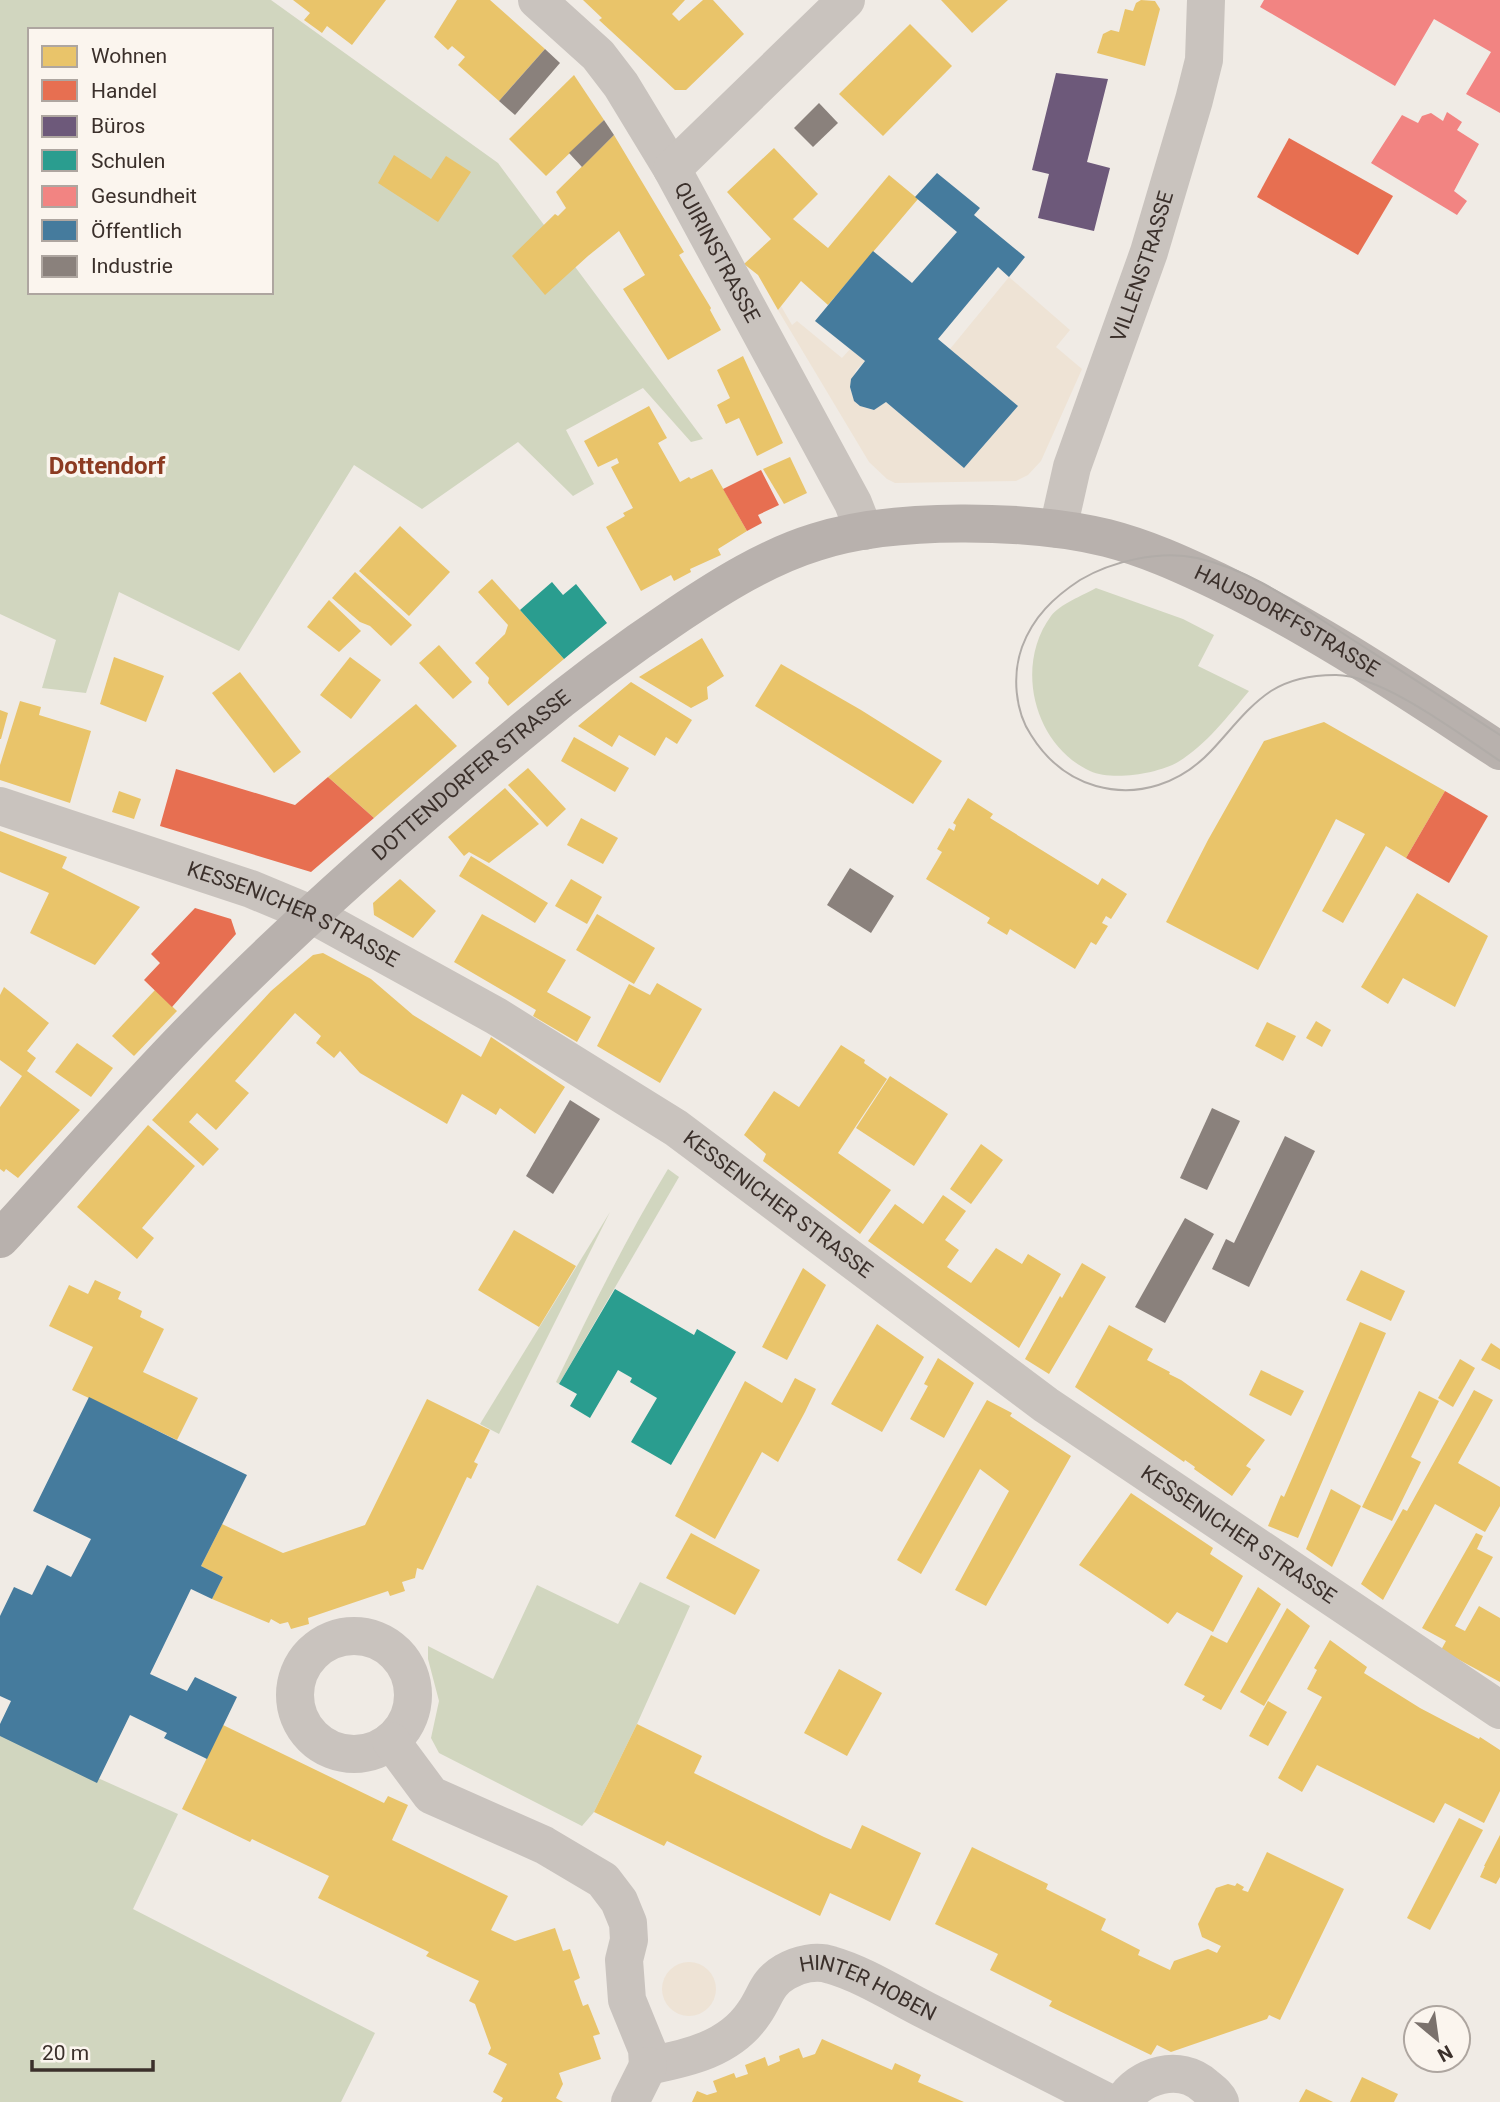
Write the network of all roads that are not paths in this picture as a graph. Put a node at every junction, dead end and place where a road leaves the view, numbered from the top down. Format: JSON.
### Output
{"nodes":[{"id":1,"x":537,"y":0,"type":"edge"},
{"id":2,"x":846,"y":0,"type":"edge"},
{"id":3,"x":1206,"y":0,"type":"edge"},
{"id":4,"x":671,"y":169,"type":"junction"},
{"id":5,"x":1058,"y":529,"type":"junction"},
{"id":6,"x":864,"y":531,"type":"junction"},
{"id":7,"x":1500,"y":751,"type":"edge"},
{"id":8,"x":0,"y":806,"type":"edge"},
{"id":9,"x":311,"y":914,"type":"junction"},
{"id":10,"x":0,"y":1239,"type":"edge"},
{"id":11,"x":1500,"y":1710,"type":"edge"},
{"id":12,"x":391,"y":1741,"type":"dead end"},
{"id":13,"x":648,"y":2066,"type":"junction"},
{"id":14,"x":630,"y":2102,"type":"edge"},
{"id":15,"x":1107,"y":2102,"type":"edge"},
{"id":16,"x":1123,"y":2102,"type":"edge"},
{"id":17,"x":1220,"y":2102,"type":"edge"}],
"edges":[{"from":1,"to":4,"type":"street","name":"QUIRINSTRASSE"},
{"from":2,"to":4,"type":"street"},
{"from":3,"to":5,"type":"street","name":"VILLENSTRASSE"},
{"from":4,"to":6,"type":"street","name":"QUIRINSTRASSE"},
{"from":5,"to":6,"type":"main road","name":"DOTTENDORFER STRASSE"},
{"from":5,"to":7,"type":"main road","name":"HAUSDORFFSTRASSE"},
{"from":6,"to":9,"type":"main road","name":"DOTTENDORFER STRASSE"},
{"from":8,"to":9,"type":"street","name":"KESSENICHER STRASSE"},
{"from":9,"to":10,"type":"main road","name":"DOTTENDORFER STRASSE"},
{"from":9,"to":11,"type":"street","name":"KESSENICHER STRASSE"},
{"from":12,"to":13,"type":"street"},
{"from":13,"to":14,"type":"street"},
{"from":13,"to":15,"type":"street","name":"HINTER HOBEN"},
{"from":16,"to":17,"type":"street"}]}
